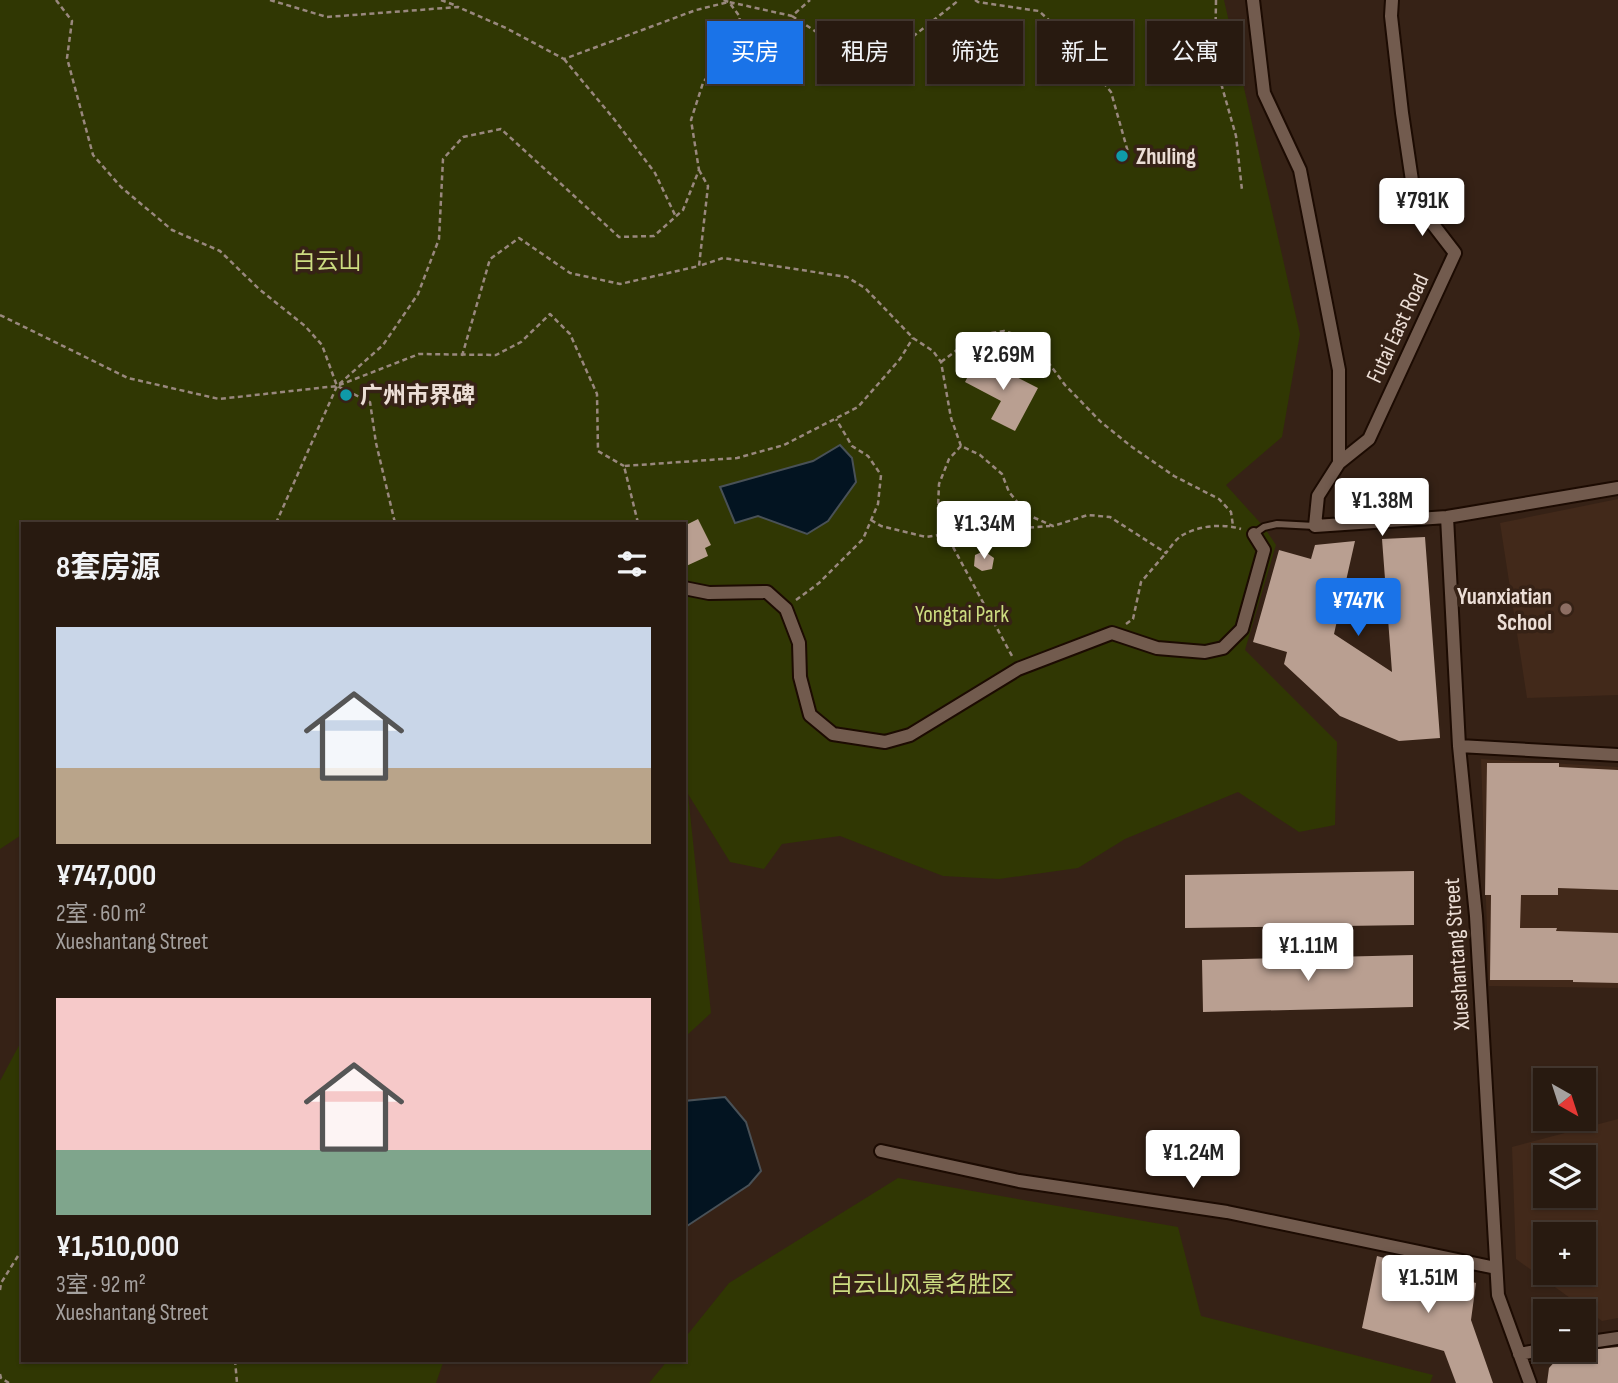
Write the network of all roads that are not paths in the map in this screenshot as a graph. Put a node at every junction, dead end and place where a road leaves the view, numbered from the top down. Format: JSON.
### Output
{"nodes":[{"id":1,"x":1253,"y":0,"type":"edge"},
{"id":2,"x":1392,"y":0,"type":"edge"},
{"id":3,"x":1339,"y":463,"type":"junction"},
{"id":4,"x":1618,"y":488,"type":"edge"},
{"id":5,"x":1447,"y":517,"type":"junction"},
{"id":6,"x":1315,"y":526,"type":"junction"},
{"id":7,"x":1254,"y":534,"type":"joint"},
{"id":8,"x":686,"y":588,"type":"edge"},
{"id":9,"x":1460,"y":746,"type":"junction"},
{"id":10,"x":1618,"y":755,"type":"edge"},
{"id":11,"x":881,"y":1151,"type":"dead end"},
{"id":12,"x":1496,"y":1268,"type":"junction"},
{"id":13,"x":1618,"y":1338,"type":"edge"},
{"id":14,"x":1596,"y":1341,"type":"edge"},
{"id":15,"x":1533,"y":1352,"type":"edge"},
{"id":16,"x":1519,"y":1354,"type":"junction"},
{"id":17,"x":1530,"y":1383,"type":"edge"}],
"edges":[{"from":1,"to":3,"type":"street"},
{"from":2,"to":3,"type":"street","name":"Futai East Road"},
{"from":3,"to":6,"type":"street"},
{"from":4,"to":5,"type":"street"},
{"from":5,"to":6,"type":"street"},
{"from":5,"to":9,"type":"street","name":"Xueshantang Street"},
{"from":6,"to":7,"type":"lane"},
{"from":7,"to":8,"type":"street"},
{"from":9,"to":10,"type":"street"},
{"from":9,"to":12,"type":"street","name":"Xueshantang Street"},
{"from":11,"to":12,"type":"street"},
{"from":12,"to":16,"type":"street","name":"Xueshantang Street"},
{"from":13,"to":14,"type":"street"},
{"from":15,"to":16,"type":"street"},
{"from":16,"to":17,"type":"street","name":"Xueshantang Street"}]}
